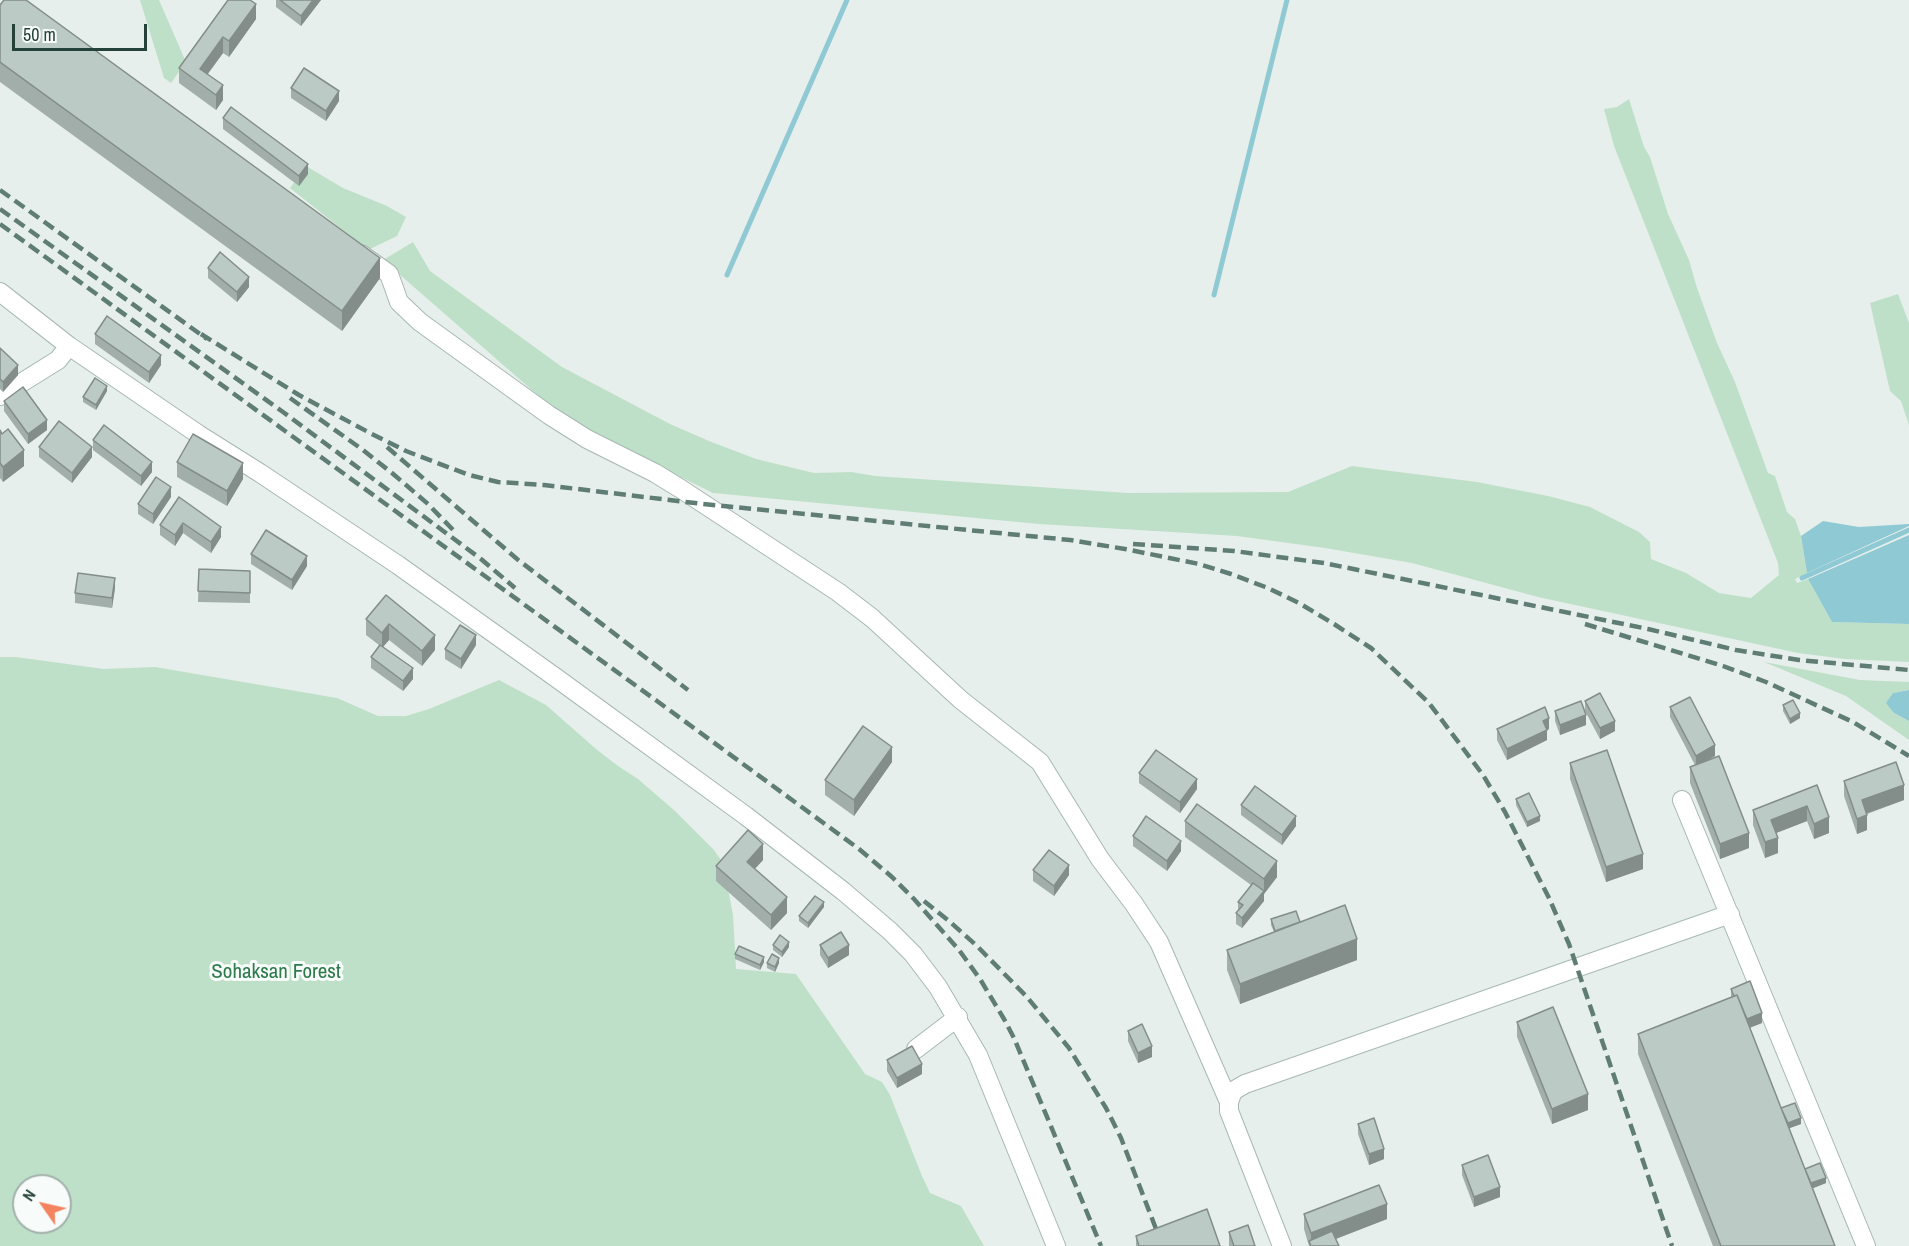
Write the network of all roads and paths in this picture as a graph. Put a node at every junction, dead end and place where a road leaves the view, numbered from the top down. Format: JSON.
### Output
{"nodes":[{"id":1,"x":347,"y":243,"type":"edge"},
{"id":2,"x":0,"y":292,"type":"edge"},
{"id":3,"x":69,"y":346,"type":"junction"},
{"id":4,"x":0,"y":396,"type":"edge"},
{"id":5,"x":1682,"y":800,"type":"dead end"},
{"id":6,"x":1730,"y":914,"type":"junction"},
{"id":7,"x":958,"y":1017,"type":"junction"},
{"id":8,"x":916,"y":1049,"type":"edge"},
{"id":9,"x":1229,"y":1102,"type":"junction"},
{"id":10,"x":1056,"y":1246,"type":"edge"},
{"id":11,"x":1282,"y":1246,"type":"edge"},
{"id":12,"x":1866,"y":1246,"type":"edge"}],
"edges":[{"from":1,"to":9,"type":"street"},
{"from":2,"to":3,"type":"street"},
{"from":3,"to":4,"type":"street"},
{"from":3,"to":7,"type":"street"},
{"from":5,"to":6,"type":"street"},
{"from":6,"to":9,"type":"street"},
{"from":6,"to":12,"type":"street"},
{"from":7,"to":8,"type":"street"},
{"from":7,"to":10,"type":"street"},
{"from":9,"to":11,"type":"street"}]}
